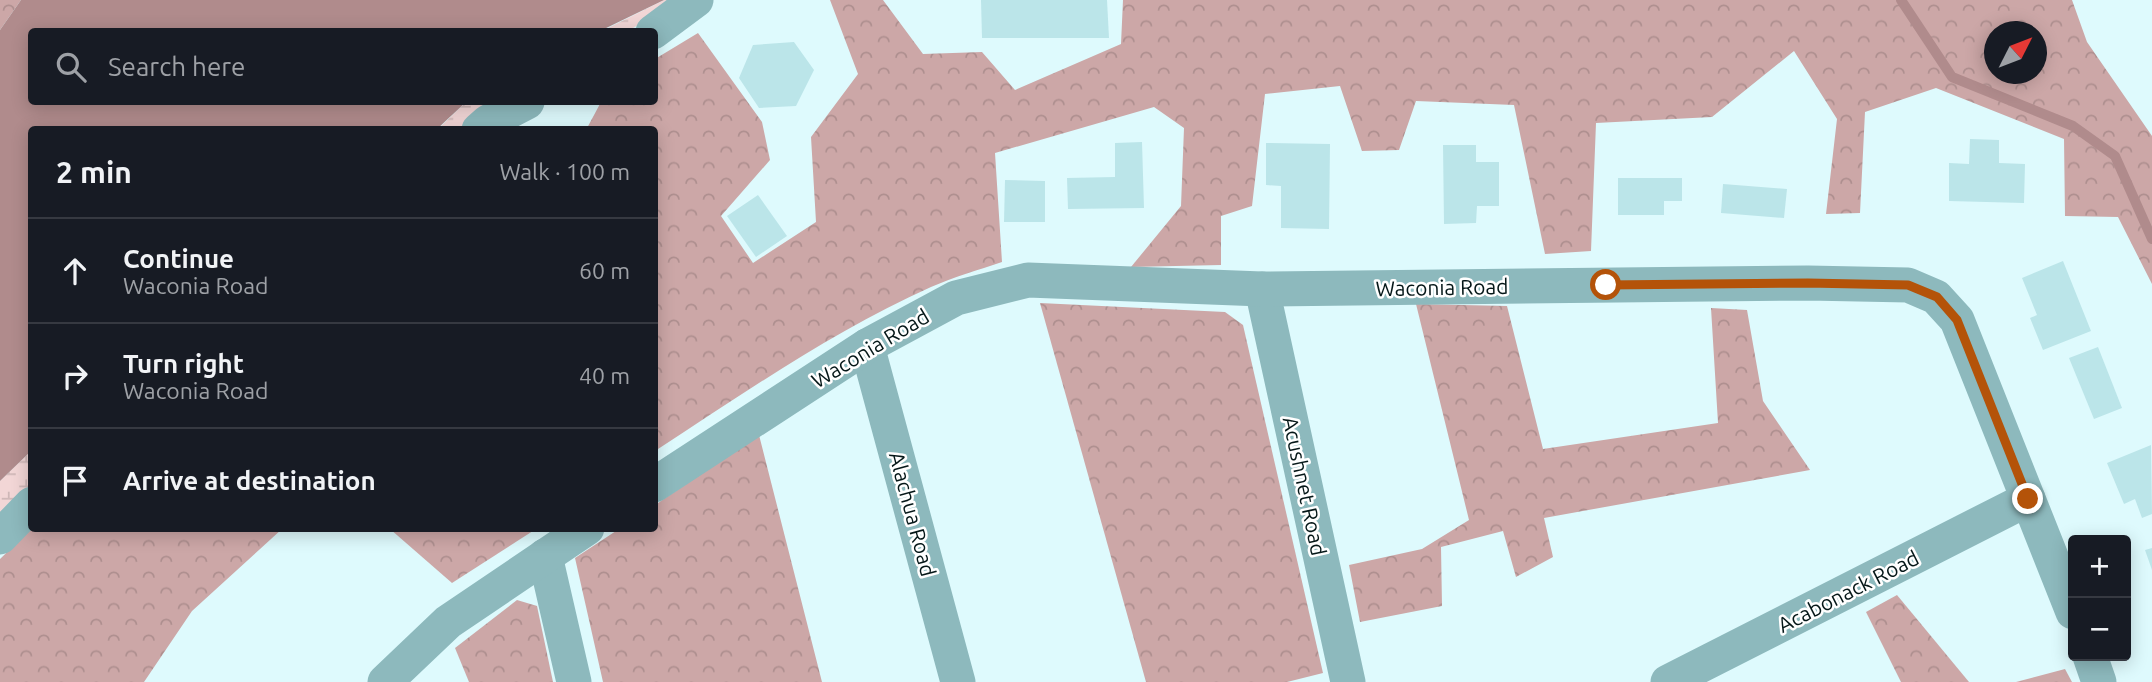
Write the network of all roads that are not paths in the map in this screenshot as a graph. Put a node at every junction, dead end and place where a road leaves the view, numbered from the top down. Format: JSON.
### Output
{"nodes":[{"id":1,"x":696,"y":0,"type":"edge"},
{"id":2,"x":658,"y":28,"type":"edge"},
{"id":3,"x":521,"y":105,"type":"edge"},
{"id":4,"x":484,"y":126,"type":"edge"},
{"id":5,"x":1262,"y":289,"type":"junction"},
{"id":6,"x":867,"y":346,"type":"junction"},
{"id":7,"x":658,"y":482,"type":"edge"},
{"id":8,"x":2028,"y":499,"type":"junction"},
{"id":9,"x":28,"y":508,"type":"edge"},
{"id":10,"x":581,"y":532,"type":"edge"},
{"id":11,"x":0,"y":537,"type":"edge"},
{"id":12,"x":545,"y":556,"type":"junction"},
{"id":13,"x":2068,"y":599,"type":"edge"},
{"id":14,"x":2092,"y":661,"type":"edge"},
{"id":15,"x":385,"y":682,"type":"edge"},
{"id":16,"x":574,"y":682,"type":"edge"},
{"id":17,"x":958,"y":682,"type":"edge"},
{"id":18,"x":1348,"y":682,"type":"edge"},
{"id":19,"x":1668,"y":682,"type":"edge"},
{"id":20,"x":2099,"y":682,"type":"edge"}],
"edges":[{"from":1,"to":2,"type":"street"},
{"from":3,"to":4,"type":"street"},
{"from":5,"to":6,"type":"street","name":"Waconia Road"},
{"from":5,"to":8,"type":"street","name":"Waconia Road"},
{"from":5,"to":18,"type":"street","name":"Acushnet Road"},
{"from":6,"to":7,"type":"street","name":"Waconia Road"},
{"from":6,"to":17,"type":"street","name":"Alachua Road"},
{"from":8,"to":13,"type":"street","name":"Waconia Road"},
{"from":8,"to":19,"type":"street","name":"Acabonack Road"},
{"from":9,"to":11,"type":"street"},
{"from":10,"to":12,"type":"street"},
{"from":12,"to":15,"type":"street"},
{"from":12,"to":16,"type":"street"},
{"from":14,"to":20,"type":"street"}]}
